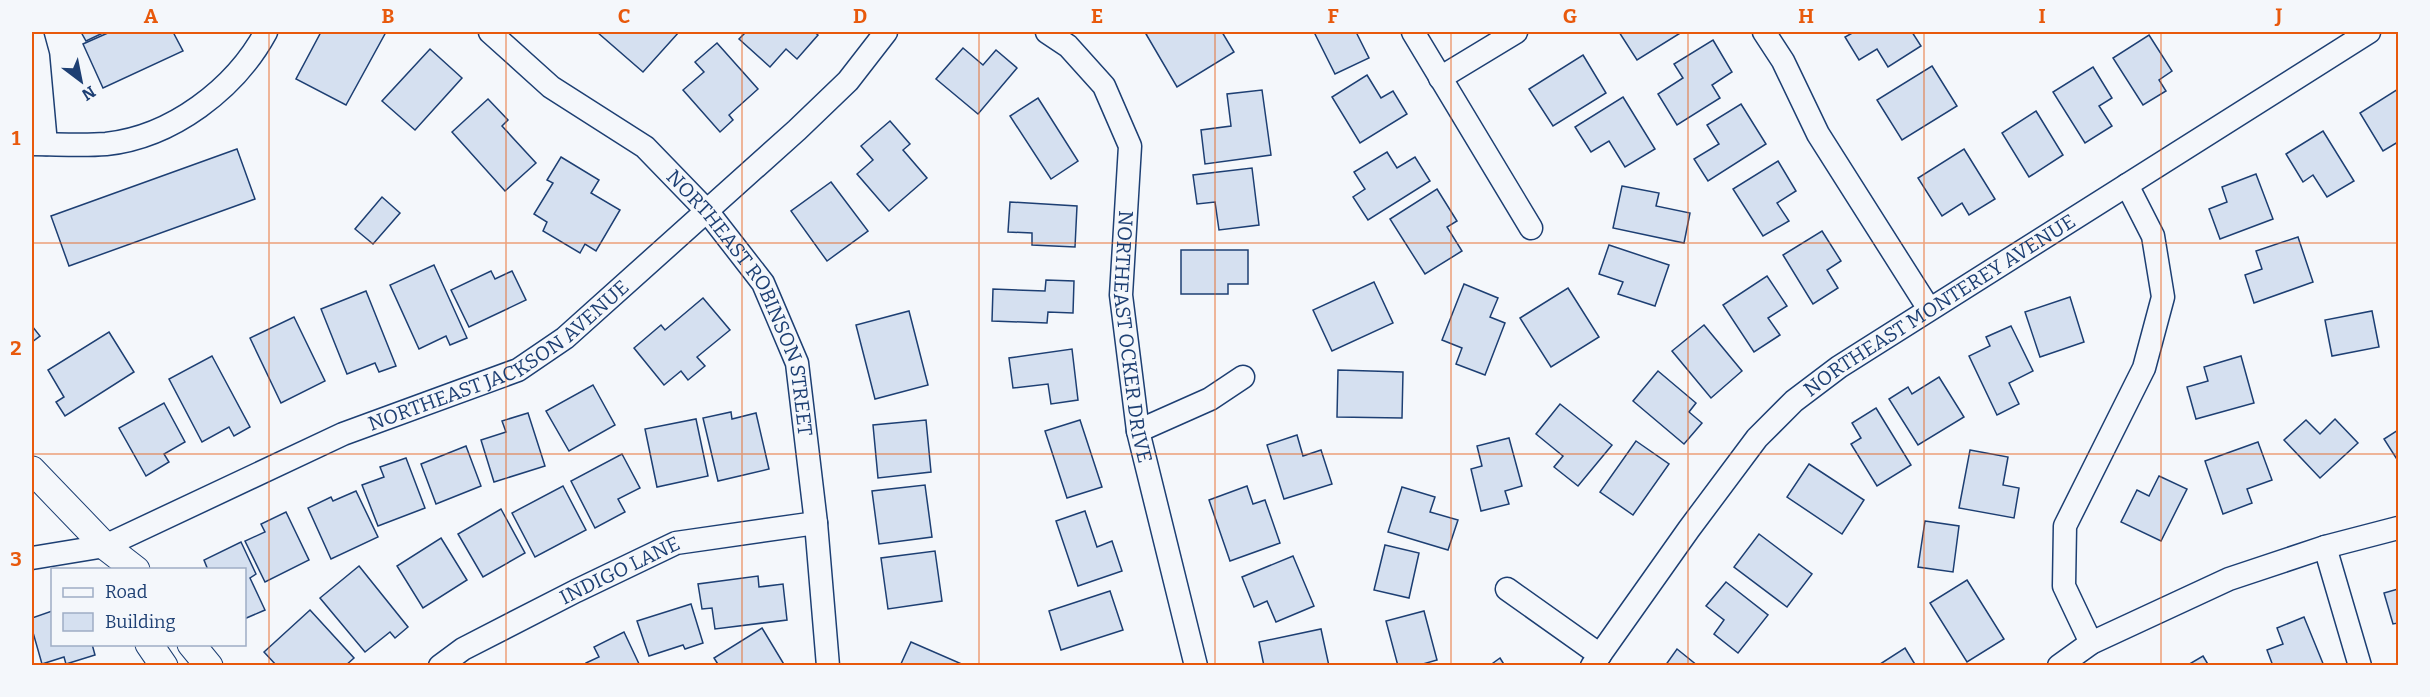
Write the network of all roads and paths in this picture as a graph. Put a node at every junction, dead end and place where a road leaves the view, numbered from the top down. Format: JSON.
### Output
{"nodes":[{"id":1,"x":267,"y":32,"type":"edge"},
{"id":2,"x":490,"y":32,"type":"edge"},
{"id":3,"x":886,"y":32,"type":"edge"},
{"id":4,"x":1047,"y":32,"type":"edge"},
{"id":5,"x":1413,"y":32,"type":"edge"},
{"id":6,"x":1516,"y":32,"type":"edge"},
{"id":7,"x":1764,"y":32,"type":"edge"},
{"id":8,"x":2369,"y":32,"type":"edge"},
{"id":9,"x":32,"y":34,"type":"edge"},
{"id":10,"x":1440,"y":78,"type":"junction"},
{"id":11,"x":39,"y":144,"type":"edge"},
{"id":12,"x":2127,"y":185,"type":"junction"},
{"id":13,"x":707,"y":211,"type":"junction"},
{"id":14,"x":1531,"y":228,"type":"dead end"},
{"id":15,"x":1929,"y":309,"type":"junction"},
{"id":16,"x":1243,"y":377,"type":"dead end"},
{"id":17,"x":1138,"y":431,"type":"junction"},
{"id":18,"x":32,"y":470,"type":"edge"},
{"id":19,"x":816,"y":523,"type":"junction"},
{"id":20,"x":2398,"y":528,"type":"edge"},
{"id":21,"x":2325,"y":547,"type":"junction"},
{"id":22,"x":32,"y":558,"type":"edge"},
{"id":23,"x":105,"y":558,"type":"edge"},
{"id":24,"x":131,"y":568,"type":"edge"},
{"id":25,"x":1508,"y":589,"type":"dead end"},
{"id":26,"x":2091,"y":643,"type":"junction"},
{"id":27,"x":150,"y":646,"type":"edge"},
{"id":28,"x":192,"y":646,"type":"edge"},
{"id":29,"x":1596,"y":660,"type":"edge"},
{"id":30,"x":164,"y":666,"type":"edge"},
{"id":31,"x":209,"y":666,"type":"edge"},
{"id":32,"x":440,"y":666,"type":"edge"},
{"id":33,"x":828,"y":666,"type":"edge"},
{"id":34,"x":1196,"y":666,"type":"edge"},
{"id":35,"x":2059,"y":666,"type":"edge"},
{"id":36,"x":2360,"y":666,"type":"edge"}],
"edges":[{"from":1,"to":11,"type":"street"},
{"from":2,"to":13,"type":"street","name":"NORTHEAST ROBINSON STREET"},
{"from":3,"to":13,"type":"street","name":"NORTHEAST JACKSON AVENUE"},
{"from":4,"to":17,"type":"street","name":"NORTHEAST OCKER DRIVE"},
{"from":5,"to":10,"type":"street"},
{"from":6,"to":10,"type":"street"},
{"from":7,"to":15,"type":"street"},
{"from":8,"to":12,"type":"street","name":"NORTHEAST MONTEREY AVENUE"},
{"from":9,"to":11,"type":"street"},
{"from":10,"to":14,"type":"street"},
{"from":12,"to":15,"type":"street","name":"NORTHEAST MONTEREY AVENUE"},
{"from":12,"to":26,"type":"street"},
{"from":13,"to":19,"type":"street","name":"NORTHEAST ROBINSON STREET"},
{"from":13,"to":23,"type":"street","name":"NORTHEAST JACKSON AVENUE"},
{"from":15,"to":29,"type":"street","name":"NORTHEAST MONTEREY AVENUE"},
{"from":16,"to":17,"type":"street"},
{"from":17,"to":34,"type":"street","name":"NORTHEAST OCKER DRIVE"},
{"from":18,"to":23,"type":"street"},
{"from":19,"to":32,"type":"street","name":"INDIGO LANE"},
{"from":19,"to":33,"type":"street","name":"NORTHEAST ROBINSON STREET"},
{"from":20,"to":21,"type":"street"},
{"from":21,"to":26,"type":"street"},
{"from":21,"to":36,"type":"street"},
{"from":22,"to":23,"type":"street","name":"NORTHEAST JACKSON AVENUE"},
{"from":23,"to":24,"type":"street"},
{"from":25,"to":29,"type":"street"},
{"from":26,"to":35,"type":"street"},
{"from":27,"to":30,"type":"street"},
{"from":28,"to":31,"type":"street"}]}
